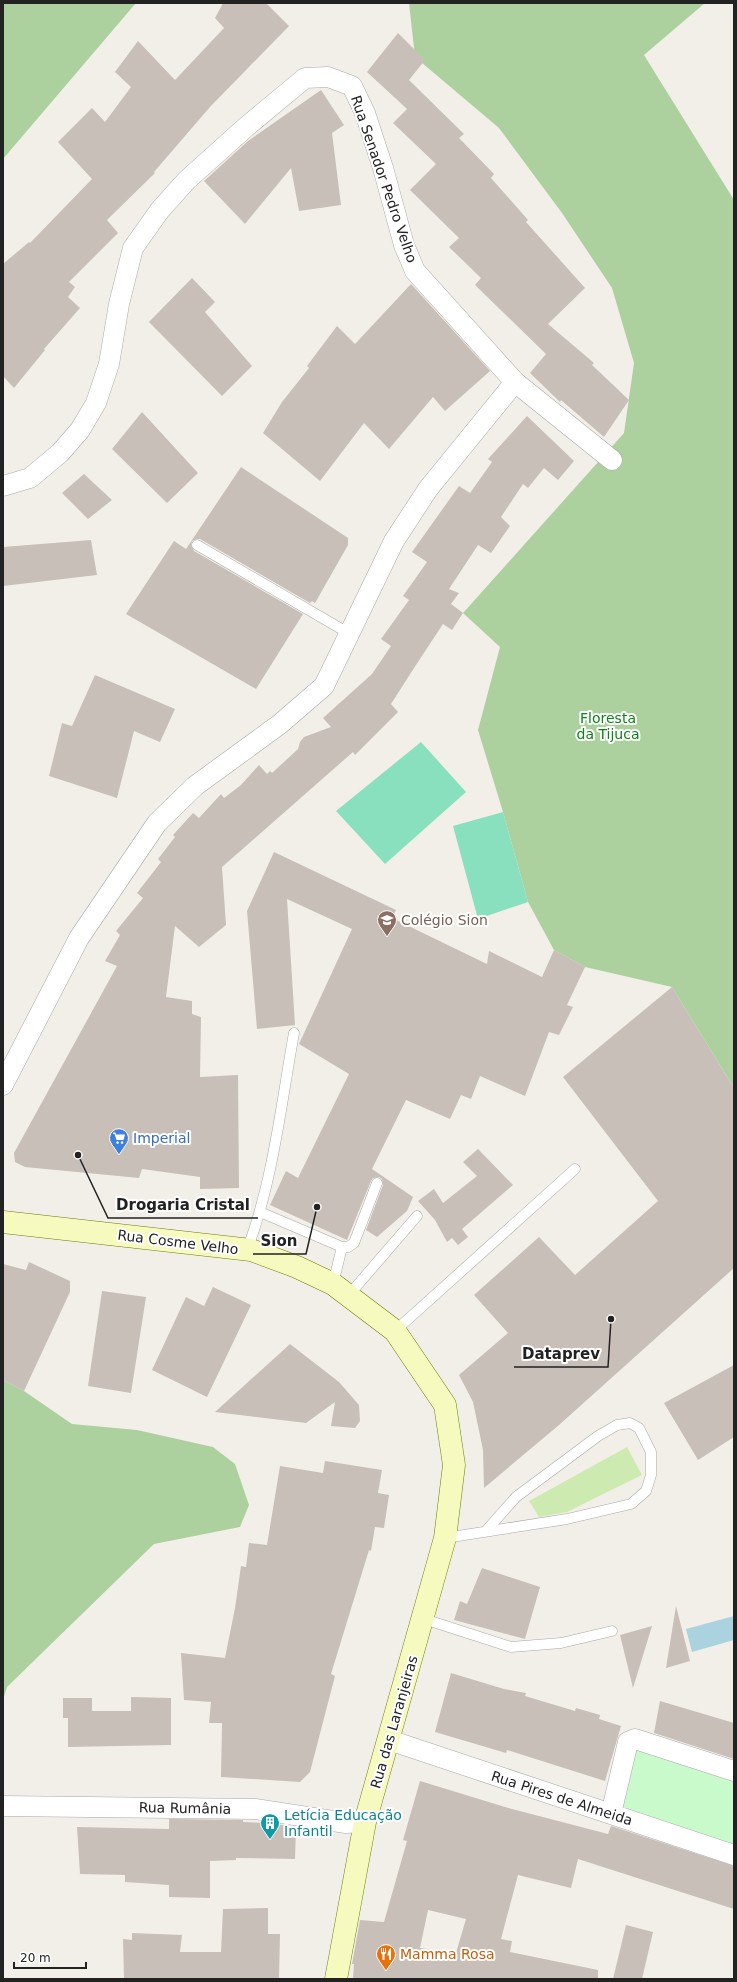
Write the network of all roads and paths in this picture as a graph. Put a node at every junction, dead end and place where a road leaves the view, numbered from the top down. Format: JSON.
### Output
{"nodes":[{"id":1,"x":515,"y":382,"type":"junction"},
{"id":2,"x":612,"y":460,"type":"dead end"},
{"id":3,"x":3,"y":486,"type":"edge"},
{"id":4,"x":197,"y":545,"type":"dead end"},
{"id":5,"x":350,"y":634,"type":"junction"},
{"id":6,"x":294,"y":1033,"type":"dead end"},
{"id":7,"x":3,"y":1085,"type":"edge"},
{"id":8,"x":575,"y":1169,"type":"dead end"},
{"id":9,"x":377,"y":1183,"type":"dead end"},
{"id":10,"x":260,"y":1212,"type":"junction"},
{"id":11,"x":417,"y":1216,"type":"dead end"},
{"id":12,"x":3,"y":1222,"type":"edge"},
{"id":13,"x":342,"y":1247,"type":"junction"},
{"id":14,"x":247,"y":1250,"type":"junction"},
{"id":15,"x":340,"y":1290,"type":"junction"},
{"id":16,"x":395,"y":1331,"type":"junction"},
{"id":17,"x":485,"y":1532,"type":"junction"},
{"id":18,"x":445,"y":1538,"type":"junction"},
{"id":19,"x":424,"y":1619,"type":"junction"},
{"id":20,"x":612,"y":1631,"type":"dead end"},
{"id":21,"x":389,"y":1740,"type":"junction"},
{"id":22,"x":734,"y":1771,"type":"edge"},
{"id":23,"x":3,"y":1806,"type":"edge"},
{"id":24,"x":611,"y":1814,"type":"junction"},
{"id":25,"x":366,"y":1822,"type":"junction"},
{"id":26,"x":734,"y":1856,"type":"edge"},
{"id":27,"x":336,"y":1979,"type":"edge"}],
"edges":[{"from":1,"to":2,"type":"street","name":"Rua Senador Pedro Velho"},
{"from":1,"to":3,"type":"street","name":"Rua Senador Pedro Velho"},
{"from":1,"to":5,"type":"street"},
{"from":4,"to":5,"type":"lane"},
{"from":5,"to":7,"type":"street"},
{"from":6,"to":10,"type":"lane"},
{"from":8,"to":16,"type":"lane"},
{"from":9,"to":13,"type":"lane"},
{"from":10,"to":13,"type":"lane"},
{"from":10,"to":14,"type":"lane"},
{"from":11,"to":15,"type":"lane"},
{"from":12,"to":14,"type":"main road","name":"Rua Cosme Velho"},
{"from":13,"to":15,"type":"lane"},
{"from":14,"to":15,"type":"main road","name":"Rua Cosme Velho"},
{"from":15,"to":16,"type":"main road","name":"Rua Cosme Velho"},
{"from":16,"to":18,"type":"main road","name":"Rua Cosme Velho"},
{"from":17,"to":17,"type":"lane"},
{"from":17,"to":18,"type":"lane"},
{"from":18,"to":19,"type":"main road","name":"Rua das Laranjeiras"},
{"from":19,"to":20,"type":"lane"},
{"from":19,"to":21,"type":"main road","name":"Rua das Laranjeiras"},
{"from":21,"to":24,"type":"street","name":"Rua Pires de Almeida"},
{"from":21,"to":25,"type":"main road","name":"Rua das Laranjeiras"},
{"from":22,"to":24,"type":"street"},
{"from":23,"to":25,"type":"street","name":"Rua Rumânia"},
{"from":24,"to":26,"type":"street","name":"Rua Pires de Almeida"},
{"from":25,"to":27,"type":"main road","name":"Rua das Laranjeiras"}]}
